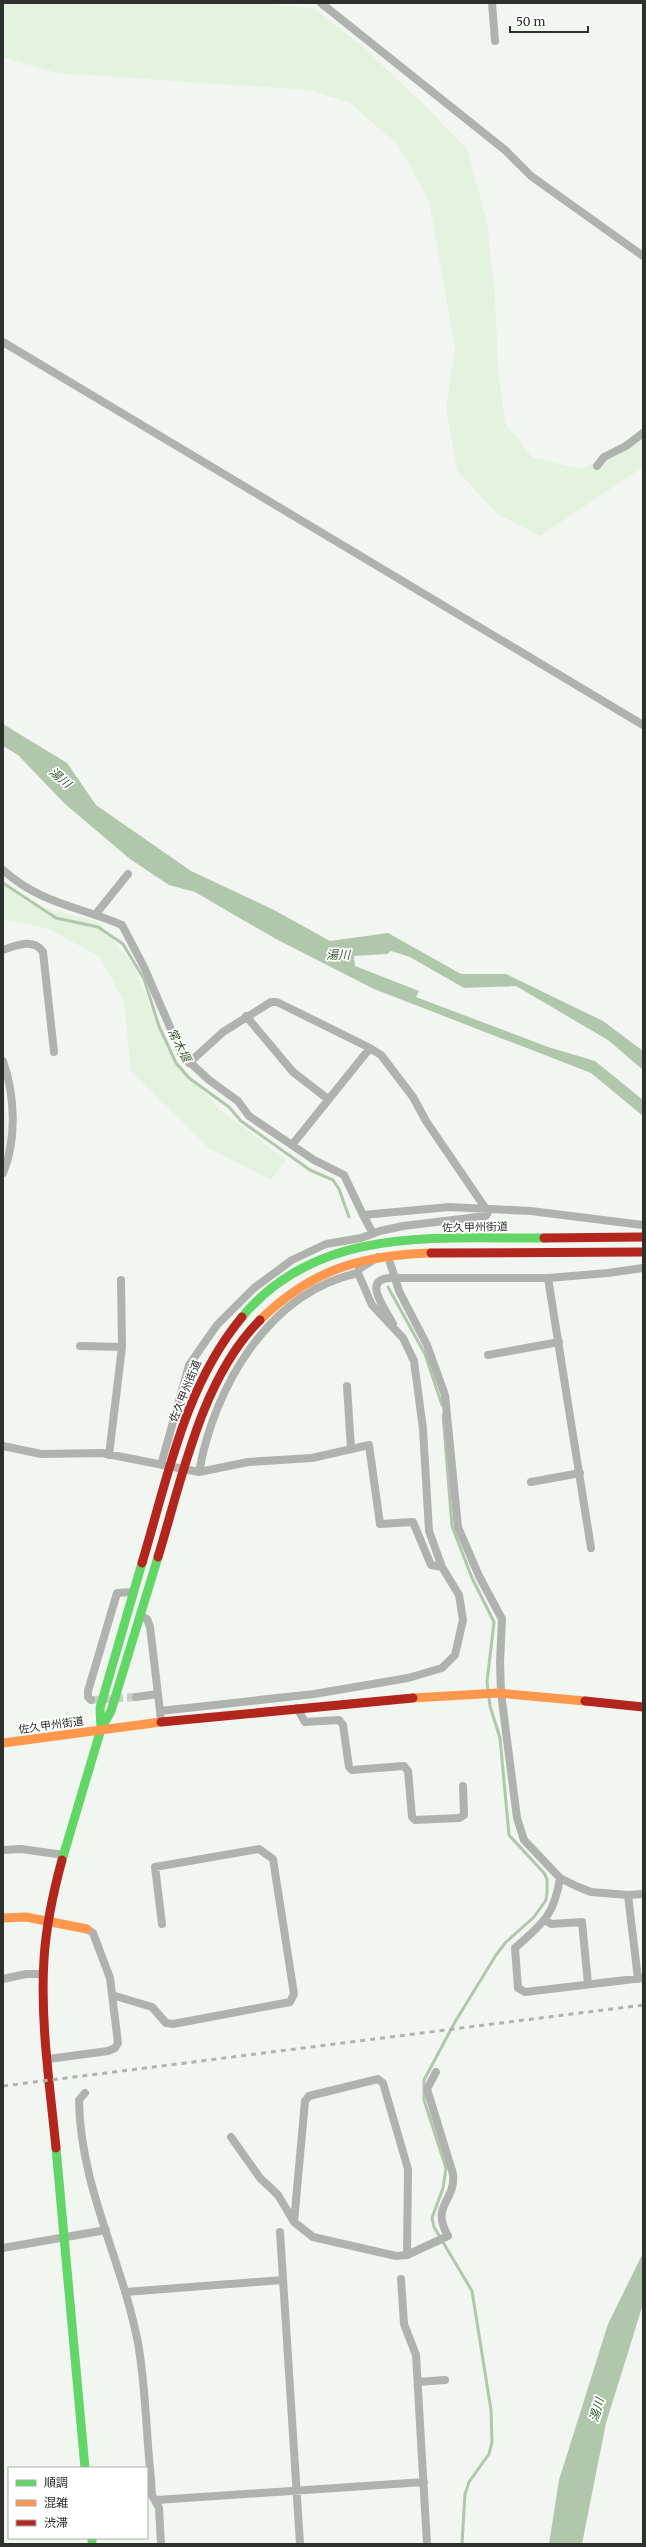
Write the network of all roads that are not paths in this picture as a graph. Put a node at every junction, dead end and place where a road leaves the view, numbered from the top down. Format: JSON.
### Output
{"nodes":[{"id":1,"x":321,"y":3,"type":"edge"},
{"id":2,"x":492,"y":3,"type":"edge"},
{"id":3,"x":495,"y":41,"type":"dead end"},
{"id":4,"x":643,"y":256,"type":"edge"},
{"id":5,"x":3,"y":342,"type":"edge"},
{"id":6,"x":643,"y":433,"type":"edge"},
{"id":7,"x":597,"y":466,"type":"dead end"},
{"id":8,"x":643,"y":725,"type":"edge"},
{"id":9,"x":3,"y":870,"type":"edge"},
{"id":10,"x":128,"y":874,"type":"dead end"},
{"id":11,"x":95,"y":915,"type":"junction"},
{"id":12,"x":3,"y":950,"type":"edge"},
{"id":13,"x":246,"y":1016,"type":"junction"},
{"id":14,"x":370,"y":1048,"type":"junction"},
{"id":15,"x":54,"y":1052,"type":"dead end"},
{"id":16,"x":3,"y":1061,"type":"edge"},
{"id":17,"x":189,"y":1063,"type":"junction"},
{"id":18,"x":328,"y":1099,"type":"junction"},
{"id":19,"x":292,"y":1145,"type":"junction"},
{"id":20,"x":3,"y":1173,"type":"edge"},
{"id":21,"x":486,"y":1209,"type":"junction"},
{"id":22,"x":363,"y":1214,"type":"junction"},
{"id":23,"x":643,"y":1225,"type":"edge"},
{"id":24,"x":371,"y":1230,"type":"dead end"},
{"id":25,"x":643,"y":1237,"type":"edge"},
{"id":26,"x":362,"y":1242,"type":"junction"},
{"id":27,"x":643,"y":1252,"type":"edge"},
{"id":28,"x":378,"y":1257,"type":"junction"},
{"id":29,"x":390,"y":1263,"type":"dead end"},
{"id":30,"x":643,"y":1268,"type":"edge"},
{"id":31,"x":358,"y":1273,"type":"junction"},
{"id":32,"x":395,"y":1278,"type":"junction"},
{"id":33,"x":548,"y":1278,"type":"junction"},
{"id":34,"x":120,"y":1280,"type":"dead end"},
{"id":35,"x":393,"y":1324,"type":"junction"},
{"id":36,"x":559,"y":1342,"type":"junction"},
{"id":37,"x":80,"y":1346,"type":"dead end"},
{"id":38,"x":122,"y":1347,"type":"junction"},
{"id":39,"x":488,"y":1355,"type":"dead end"},
{"id":40,"x":347,"y":1386,"type":"dead end"},
{"id":41,"x":3,"y":1446,"type":"edge"},
{"id":42,"x":351,"y":1449,"type":"junction"},
{"id":43,"x":109,"y":1455,"type":"junction"},
{"id":44,"x":161,"y":1465,"type":"junction"},
{"id":45,"x":171,"y":1468,"type":"junction"},
{"id":46,"x":185,"y":1471,"type":"junction"},
{"id":47,"x":199,"y":1472,"type":"junction"},
{"id":48,"x":580,"y":1473,"type":"junction"},
{"id":49,"x":531,"y":1482,"type":"dead end"},
{"id":50,"x":591,"y":1548,"type":"dead end"},
{"id":51,"x":442,"y":1567,"type":"junction"},
{"id":52,"x":134,"y":1592,"type":"junction"},
{"id":53,"x":140,"y":1616,"type":"junction"},
{"id":54,"x":500,"y":1693,"type":"junction"},
{"id":55,"x":158,"y":1694,"type":"junction"},
{"id":56,"x":136,"y":1697,"type":"tunnel mouth"},
{"id":57,"x":92,"y":1700,"type":"dead end"},
{"id":58,"x":643,"y":1707,"type":"edge"},
{"id":59,"x":297,"y":1708,"type":"junction"},
{"id":60,"x":160,"y":1711,"type":"junction"},
{"id":61,"x":161,"y":1722,"type":"junction"},
{"id":62,"x":101,"y":1729,"type":"junction"},
{"id":63,"x":3,"y":1743,"type":"edge"},
{"id":64,"x":463,"y":1786,"type":"dead end"},
{"id":65,"x":3,"y":1850,"type":"edge"},
{"id":66,"x":64,"y":1855,"type":"junction"},
{"id":67,"x":560,"y":1878,"type":"junction"},
{"id":68,"x":643,"y":1894,"type":"edge"},
{"id":69,"x":628,"y":1896,"type":"junction"},
{"id":70,"x":3,"y":1918,"type":"edge"},
{"id":71,"x":545,"y":1920,"type":"junction"},
{"id":72,"x":48,"y":1922,"type":"junction"},
{"id":73,"x":162,"y":1924,"type":"dead end"},
{"id":74,"x":87,"y":1929,"type":"joint"},
{"id":75,"x":44,"y":1974,"type":"junction"},
{"id":76,"x":641,"y":1978,"type":"edge"},
{"id":77,"x":3,"y":1979,"type":"edge"},
{"id":78,"x":588,"y":1984,"type":"junction"},
{"id":79,"x":112,"y":1995,"type":"junction"},
{"id":80,"x":48,"y":2059,"type":"junction"},
{"id":81,"x":436,"y":2072,"type":"dead end"},
{"id":82,"x":85,"y":2093,"type":"dead end"},
{"id":83,"x":231,"y":2137,"type":"dead end"},
{"id":84,"x":294,"y":2222,"type":"junction"},
{"id":85,"x":106,"y":2230,"type":"junction"},
{"id":86,"x":280,"y":2232,"type":"dead end"},
{"id":87,"x":63,"y":2236,"type":"junction"},
{"id":88,"x":3,"y":2248,"type":"edge"},
{"id":89,"x":407,"y":2255,"type":"junction"},
{"id":90,"x":401,"y":2279,"type":"dead end"},
{"id":91,"x":283,"y":2280,"type":"junction"},
{"id":92,"x":125,"y":2292,"type":"junction"},
{"id":93,"x":445,"y":2380,"type":"dead end"},
{"id":94,"x":418,"y":2382,"type":"junction"},
{"id":95,"x":85,"y":2467,"type":"edge"},
{"id":96,"x":424,"y":2482,"type":"junction"},
{"id":97,"x":297,"y":2490,"type":"junction"},
{"id":98,"x":156,"y":2500,"type":"junction"},
{"id":99,"x":161,"y":2544,"type":"edge"},
{"id":100,"x":300,"y":2544,"type":"edge"},
{"id":101,"x":427,"y":2544,"type":"edge"}],
"edges":[{"from":1,"to":4,"type":"street"},
{"from":2,"to":3,"type":"street"},
{"from":5,"to":8,"type":"street"},
{"from":6,"to":7,"type":"street"},
{"from":9,"to":11,"type":"street"},
{"from":10,"to":11,"type":"street"},
{"from":11,"to":17,"type":"street"},
{"from":12,"to":15,"type":"street"},
{"from":13,"to":14,"type":"street"},
{"from":13,"to":17,"type":"street"},
{"from":13,"to":18,"type":"street"},
{"from":14,"to":18,"type":"street"},
{"from":14,"to":21,"type":"street"},
{"from":16,"to":20,"type":"street"},
{"from":17,"to":19,"type":"street"},
{"from":18,"to":19,"type":"street"},
{"from":19,"to":22,"type":"street"},
{"from":21,"to":22,"type":"street"},
{"from":21,"to":23,"type":"street"},
{"from":21,"to":26,"type":"street"},
{"from":22,"to":24,"type":"street"},
{"from":25,"to":26,"type":"main road","name":"佐久甲州街道"},
{"from":26,"to":44,"type":"street"},
{"from":26,"to":45,"type":"main road","name":"佐久甲州街道"},
{"from":27,"to":28,"type":"main road"},
{"from":28,"to":31,"type":"street"},
{"from":28,"to":46,"type":"main road"},
{"from":29,"to":32,"type":"street"},
{"from":30,"to":33,"type":"street"},
{"from":31,"to":35,"type":"street"},
{"from":31,"to":47,"type":"street"},
{"from":32,"to":33,"type":"street"},
{"from":32,"to":35,"type":"street"},
{"from":32,"to":54,"type":"street"},
{"from":33,"to":36,"type":"street"},
{"from":34,"to":38,"type":"street"},
{"from":35,"to":51,"type":"street"},
{"from":36,"to":39,"type":"street"},
{"from":36,"to":48,"type":"street"},
{"from":37,"to":38,"type":"street"},
{"from":38,"to":43,"type":"street"},
{"from":40,"to":42,"type":"street"},
{"from":41,"to":43,"type":"street"},
{"from":42,"to":47,"type":"street"},
{"from":42,"to":51,"type":"street"},
{"from":43,"to":44,"type":"street"},
{"from":44,"to":45,"type":"street"},
{"from":45,"to":46,"type":"street"},
{"from":45,"to":52,"type":"main road","name":"佐久甲州街道"},
{"from":46,"to":47,"type":"street"},
{"from":46,"to":53,"type":"main road"},
{"from":48,"to":49,"type":"street"},
{"from":48,"to":50,"type":"street"},
{"from":51,"to":60,"type":"street"},
{"from":52,"to":57,"type":"street"},
{"from":52,"to":62,"type":"main road","name":"佐久甲州街道"},
{"from":53,"to":55,"type":"street"},
{"from":53,"to":62,"type":"main road"},
{"from":54,"to":58,"type":"main road"},
{"from":54,"to":59,"type":"main road"},
{"from":54,"to":67,"type":"street"},
{"from":55,"to":56,"type":"street"},
{"from":55,"to":60,"type":"street"},
{"from":59,"to":61,"type":"main road"},
{"from":59,"to":64,"type":"street"},
{"from":60,"to":61,"type":"street"},
{"from":61,"to":62,"type":"main road"},
{"from":62,"to":63,"type":"main road","name":"佐久甲州街道"},
{"from":62,"to":66,"type":"main road"},
{"from":65,"to":66,"type":"street"},
{"from":66,"to":72,"type":"main road"},
{"from":67,"to":69,"type":"street"},
{"from":67,"to":71,"type":"street"},
{"from":68,"to":69,"type":"street"},
{"from":69,"to":76,"type":"street"},
{"from":70,"to":72,"type":"main road"},
{"from":71,"to":78,"type":"street"},
{"from":71,"to":78,"type":"street"},
{"from":72,"to":74,"type":"main road"},
{"from":72,"to":75,"type":"main road"},
{"from":73,"to":79,"type":"street"},
{"from":74,"to":79,"type":"street"},
{"from":75,"to":77,"type":"street"},
{"from":75,"to":80,"type":"main road"},
{"from":76,"to":78,"type":"street"},
{"from":79,"to":80,"type":"street"},
{"from":80,"to":87,"type":"main road"},
{"from":81,"to":89,"type":"street"},
{"from":82,"to":85,"type":"street"},
{"from":83,"to":84,"type":"street"},
{"from":84,"to":89,"type":"street"},
{"from":84,"to":89,"type":"street"},
{"from":85,"to":87,"type":"street"},
{"from":85,"to":92,"type":"street"},
{"from":86,"to":91,"type":"street"},
{"from":87,"to":88,"type":"street"},
{"from":87,"to":95,"type":"main road"},
{"from":90,"to":94,"type":"street"},
{"from":91,"to":92,"type":"street"},
{"from":91,"to":97,"type":"street"},
{"from":92,"to":98,"type":"street"},
{"from":93,"to":94,"type":"street"},
{"from":94,"to":96,"type":"street"},
{"from":96,"to":97,"type":"street"},
{"from":96,"to":101,"type":"street"},
{"from":97,"to":98,"type":"street"},
{"from":97,"to":100,"type":"street"},
{"from":98,"to":99,"type":"street"}]}
